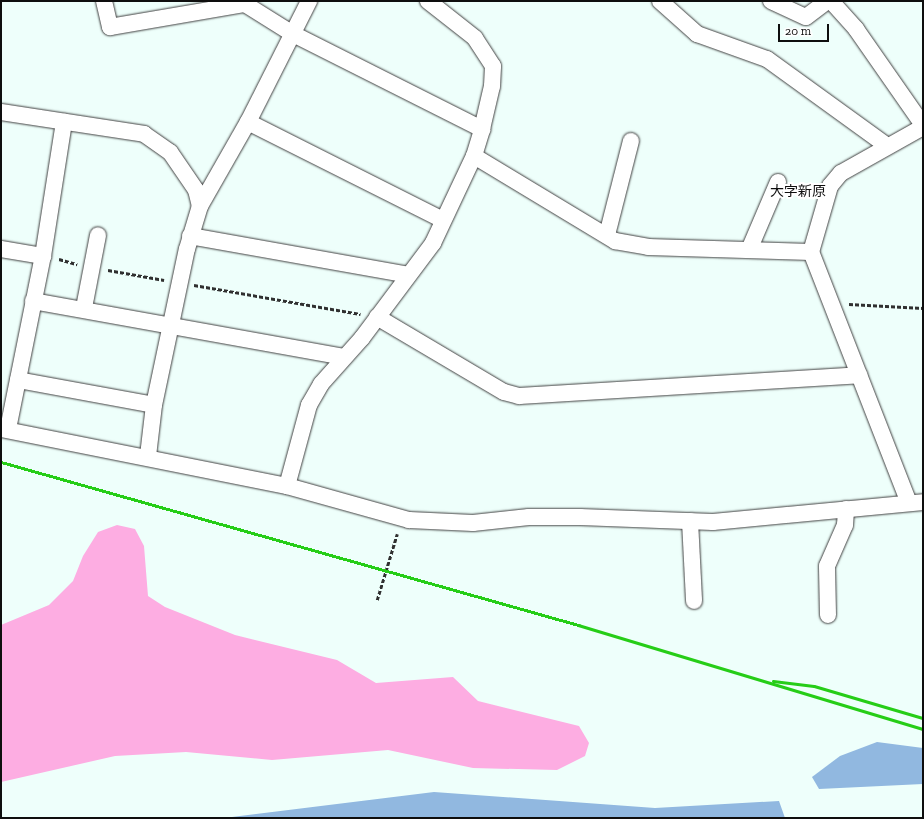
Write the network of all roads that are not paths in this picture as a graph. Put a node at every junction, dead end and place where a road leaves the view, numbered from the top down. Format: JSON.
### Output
{"nodes":[{"id":1,"x":104,"y":1,"type":"edge"},
{"id":2,"x":309,"y":1,"type":"edge"},
{"id":3,"x":428,"y":1,"type":"edge"},
{"id":4,"x":660,"y":1,"type":"edge"},
{"id":5,"x":771,"y":1,"type":"edge"},
{"id":6,"x":827,"y":1,"type":"edge"},
{"id":7,"x":831,"y":1,"type":"edge"},
{"id":8,"x":293,"y":34,"type":"junction"},
{"id":9,"x":1,"y":112,"type":"edge"},
{"id":10,"x":64,"y":122,"type":"junction"},
{"id":11,"x":248,"y":122,"type":"junction"},
{"id":12,"x":923,"y":126,"type":"edge"},
{"id":13,"x":482,"y":129,"type":"junction"},
{"id":14,"x":631,"y":141,"type":"dead end"},
{"id":15,"x":887,"y":146,"type":"junction"},
{"id":16,"x":474,"y":156,"type":"junction"},
{"id":17,"x":778,"y":182,"type":"dead end"},
{"id":18,"x":200,"y":206,"type":"junction"},
{"id":19,"x":443,"y":220,"type":"junction"},
{"id":20,"x":98,"y":234,"type":"dead end"},
{"id":21,"x":607,"y":235,"type":"junction"},
{"id":22,"x":190,"y":236,"type":"junction"},
{"id":23,"x":1,"y":249,"type":"edge"},
{"id":24,"x":749,"y":250,"type":"junction"},
{"id":25,"x":811,"y":252,"type":"junction"},
{"id":26,"x":43,"y":256,"type":"junction"},
{"id":27,"x":409,"y":275,"type":"junction"},
{"id":28,"x":33,"y":301,"type":"junction"},
{"id":29,"x":84,"y":308,"type":"junction"},
{"id":30,"x":377,"y":317,"type":"junction"},
{"id":31,"x":172,"y":328,"type":"junction"},
{"id":32,"x":344,"y":357,"type":"junction"},
{"id":33,"x":859,"y":375,"type":"junction"},
{"id":34,"x":18,"y":380,"type":"junction"},
{"id":35,"x":154,"y":405,"type":"junction"},
{"id":36,"x":4,"y":429,"type":"edge"},
{"id":37,"x":148,"y":456,"type":"junction"},
{"id":38,"x":287,"y":486,"type":"junction"},
{"id":39,"x":916,"y":502,"type":"edge"},
{"id":40,"x":846,"y":509,"type":"junction"},
{"id":41,"x":690,"y":521,"type":"junction"},
{"id":42,"x":694,"y":601,"type":"dead end"},
{"id":43,"x":828,"y":615,"type":"dead end"}],
"edges":[{"from":1,"to":8,"type":"street"},
{"from":2,"to":8,"type":"street"},
{"from":3,"to":13,"type":"street"},
{"from":4,"to":15,"type":"street"},
{"from":5,"to":6,"type":"street"},
{"from":7,"to":12,"type":"street"},
{"from":8,"to":11,"type":"street"},
{"from":8,"to":13,"type":"street"},
{"from":9,"to":10,"type":"street"},
{"from":10,"to":18,"type":"street"},
{"from":10,"to":26,"type":"street"},
{"from":11,"to":18,"type":"street"},
{"from":11,"to":19,"type":"street"},
{"from":12,"to":15,"type":"street"},
{"from":13,"to":16,"type":"street"},
{"from":14,"to":21,"type":"street"},
{"from":15,"to":25,"type":"street"},
{"from":16,"to":19,"type":"street"},
{"from":16,"to":21,"type":"street"},
{"from":17,"to":24,"type":"street"},
{"from":18,"to":22,"type":"street"},
{"from":19,"to":27,"type":"street"},
{"from":20,"to":29,"type":"street"},
{"from":21,"to":24,"type":"street"},
{"from":22,"to":27,"type":"street"},
{"from":22,"to":31,"type":"street"},
{"from":23,"to":26,"type":"street"},
{"from":24,"to":25,"type":"street"},
{"from":25,"to":33,"type":"street"},
{"from":26,"to":28,"type":"street"},
{"from":27,"to":30,"type":"street"},
{"from":28,"to":29,"type":"street"},
{"from":28,"to":34,"type":"street"},
{"from":29,"to":31,"type":"street"},
{"from":30,"to":32,"type":"street"},
{"from":30,"to":33,"type":"street"},
{"from":31,"to":32,"type":"street"},
{"from":31,"to":35,"type":"street"},
{"from":32,"to":38,"type":"street"},
{"from":33,"to":39,"type":"street"},
{"from":34,"to":35,"type":"street"},
{"from":34,"to":36,"type":"street"},
{"from":35,"to":37,"type":"street"},
{"from":36,"to":37,"type":"street"},
{"from":37,"to":38,"type":"street"},
{"from":38,"to":41,"type":"street"},
{"from":39,"to":40,"type":"street"},
{"from":40,"to":41,"type":"street"},
{"from":40,"to":43,"type":"street"},
{"from":41,"to":42,"type":"street"}]}
